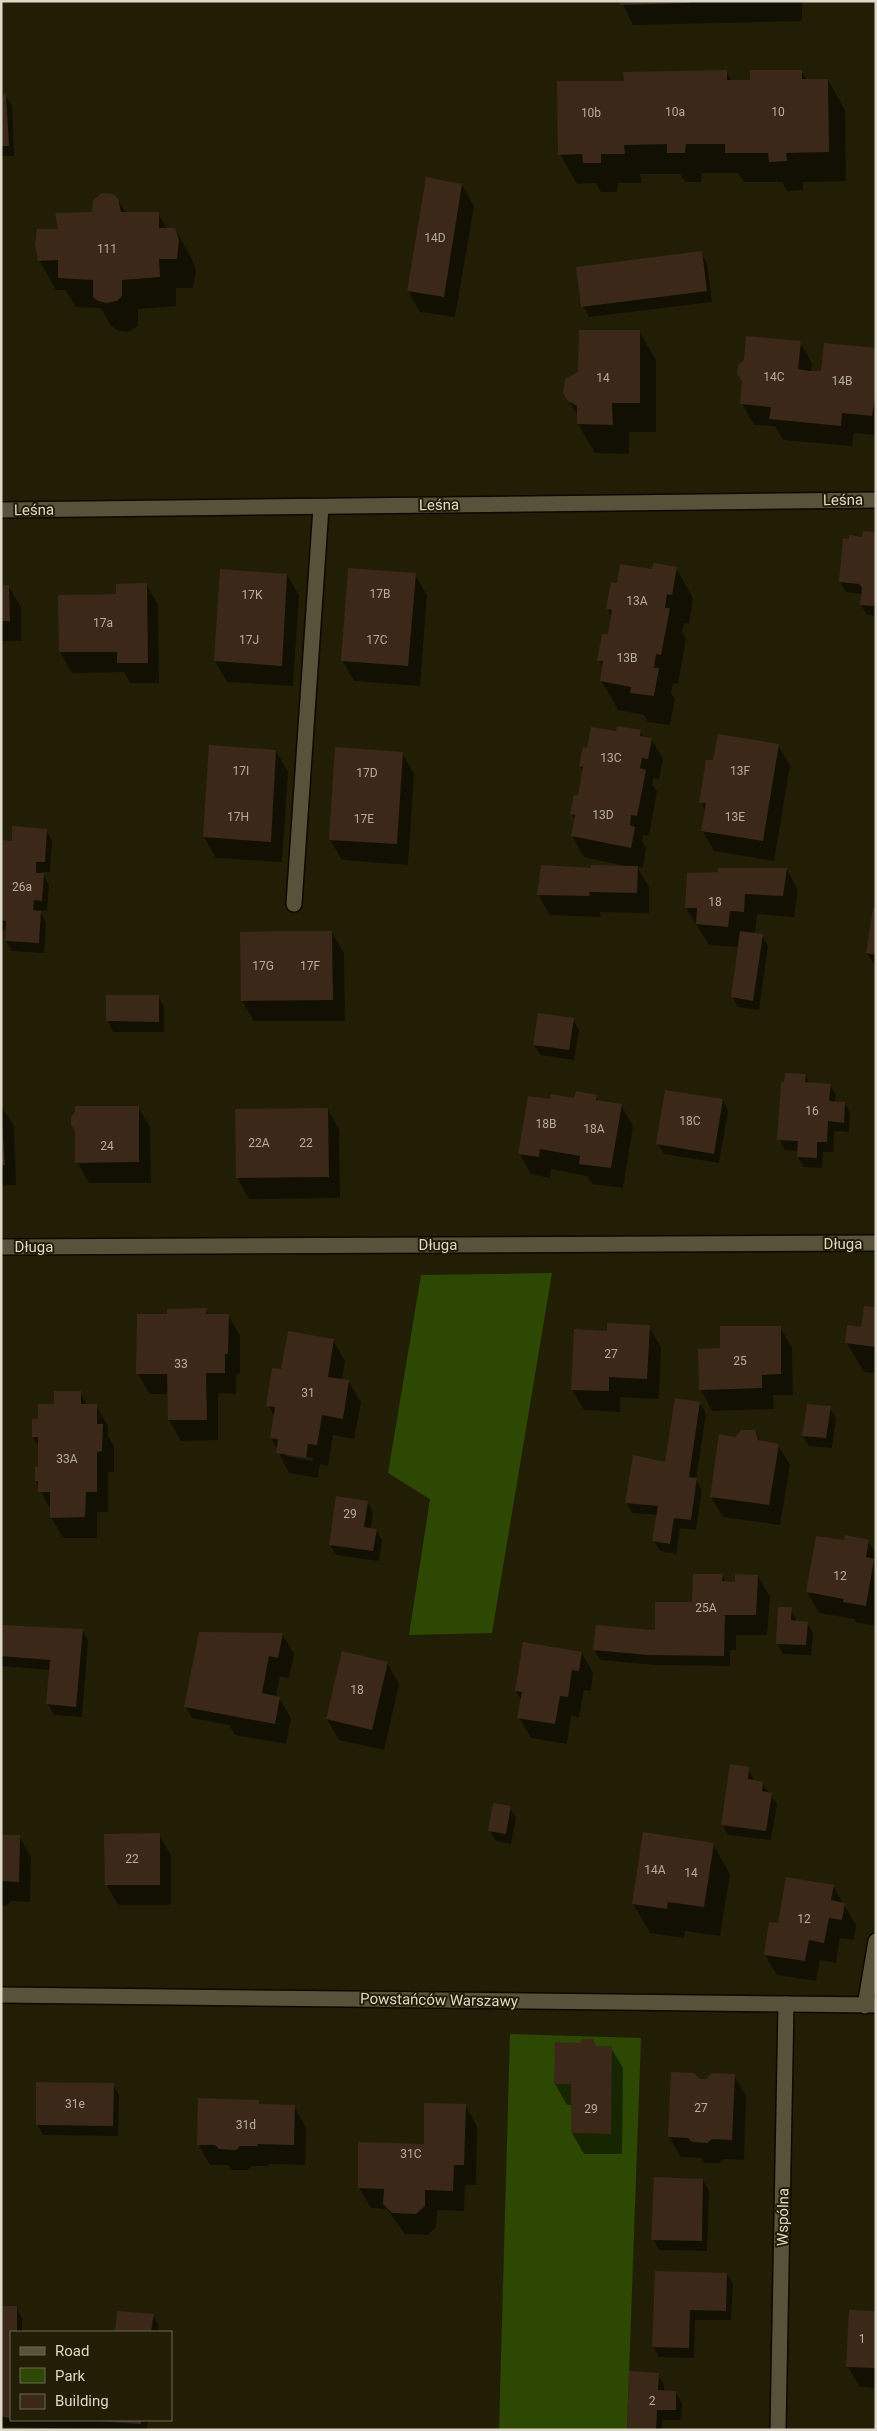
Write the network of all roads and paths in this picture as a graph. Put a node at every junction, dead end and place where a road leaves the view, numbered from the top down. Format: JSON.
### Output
{"nodes":[{"id":1,"x":876,"y":500,"type":"edge"},
{"id":2,"x":321,"y":507,"type":"junction"},
{"id":3,"x":1,"y":510,"type":"edge"},
{"id":4,"x":294,"y":904,"type":"dead end"},
{"id":5,"x":876,"y":1244,"type":"edge"},
{"id":6,"x":1,"y":1247,"type":"edge"},
{"id":7,"x":876,"y":1941,"type":"edge"},
{"id":8,"x":1,"y":1994,"type":"edge"},
{"id":9,"x":786,"y":2004,"type":"junction"},
{"id":10,"x":870,"y":2005,"type":"edge"},
{"id":11,"x":778,"y":2430,"type":"edge"}],
"edges":[{"from":1,"to":2,"type":"street","name":"Leśna"},
{"from":2,"to":3,"type":"street","name":"Leśna"},
{"from":2,"to":4,"type":"street"},
{"from":5,"to":6,"type":"street","name":"Długa"},
{"from":7,"to":10,"type":"street"},
{"from":8,"to":9,"type":"street","name":"Powstańców Warszawy"},
{"from":9,"to":10,"type":"street","name":"Powstańców Warszawy"},
{"from":9,"to":11,"type":"street","name":"Wspólna"}]}
